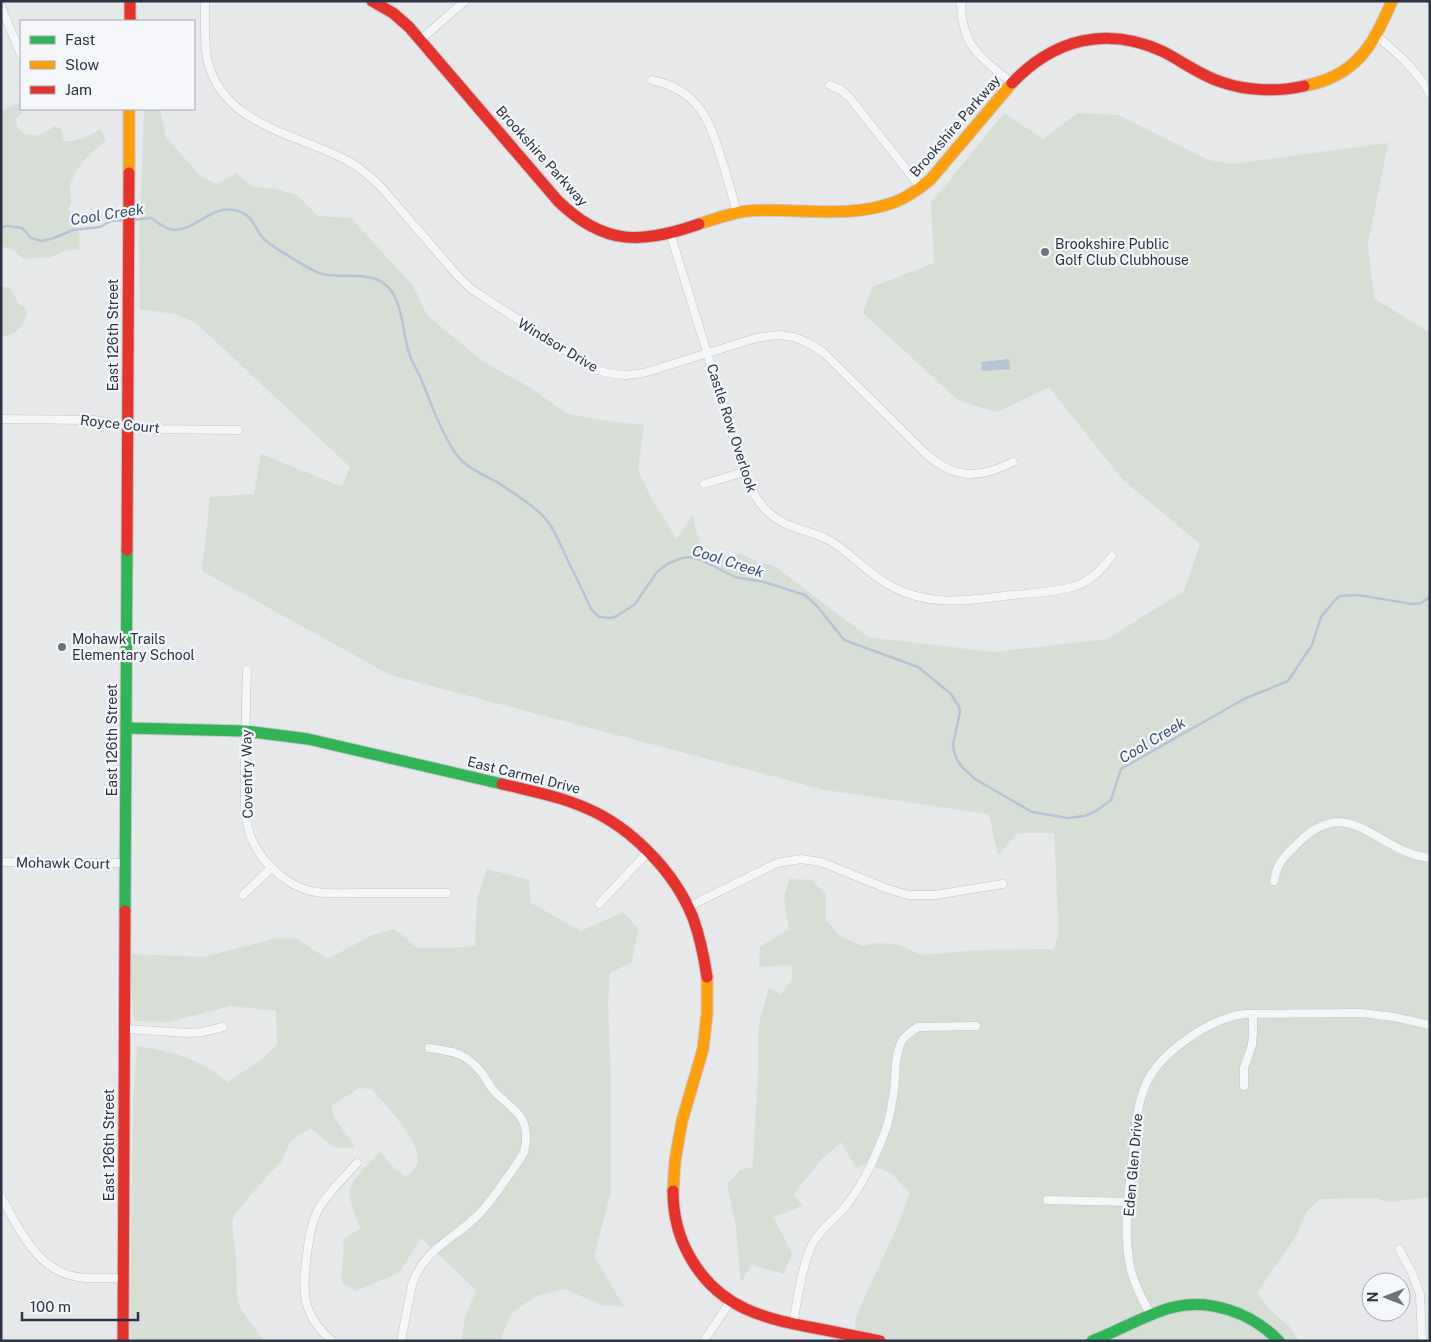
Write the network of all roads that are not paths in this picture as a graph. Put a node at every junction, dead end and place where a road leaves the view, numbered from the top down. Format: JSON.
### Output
{"nodes":[{"id":1,"x":130,"y":1,"type":"edge"},
{"id":2,"x":205,"y":1,"type":"edge"},
{"id":3,"x":372,"y":1,"type":"edge"},
{"id":4,"x":465,"y":1,"type":"edge"},
{"id":5,"x":961,"y":1,"type":"edge"},
{"id":6,"x":1392,"y":1,"type":"edge"},
{"id":7,"x":1,"y":6,"type":"edge"},
{"id":8,"x":130,"y":20,"type":"edge"},
{"id":9,"x":1377,"y":36,"type":"junction"},
{"id":10,"x":420,"y":40,"type":"junction"},
{"id":11,"x":20,"y":53,"type":"edge"},
{"id":12,"x":652,"y":80,"type":"dead end"},
{"id":13,"x":1012,"y":83,"type":"junction"},
{"id":14,"x":830,"y":85,"type":"dead end"},
{"id":15,"x":1430,"y":94,"type":"edge"},
{"id":16,"x":129,"y":110,"type":"edge"},
{"id":17,"x":921,"y":188,"type":"junction"},
{"id":18,"x":737,"y":213,"type":"junction"},
{"id":19,"x":670,"y":233,"type":"junction"},
{"id":20,"x":708,"y":353,"type":"junction"},
{"id":21,"x":1,"y":419,"type":"edge"},
{"id":22,"x":128,"y":426,"type":"junction"},
{"id":23,"x":238,"y":430,"type":"dead end"},
{"id":24,"x":1013,"y":462,"type":"dead end"},
{"id":25,"x":744,"y":472,"type":"junction"},
{"id":26,"x":704,"y":484,"type":"dead end"},
{"id":27,"x":1112,"y":556,"type":"dead end"},
{"id":28,"x":247,"y":670,"type":"dead end"},
{"id":29,"x":127,"y":728,"type":"junction"},
{"id":30,"x":245,"y":731,"type":"junction"},
{"id":31,"x":649,"y":851,"type":"junction"},
{"id":32,"x":1430,"y":858,"type":"edge"},
{"id":33,"x":1,"y":862,"type":"edge"},
{"id":34,"x":126,"y":864,"type":"junction"},
{"id":35,"x":272,"y":867,"type":"junction"},
{"id":36,"x":1274,"y":881,"type":"dead end"},
{"id":37,"x":1003,"y":884,"type":"dead end"},
{"id":38,"x":447,"y":893,"type":"dead end"},
{"id":39,"x":243,"y":895,"type":"dead end"},
{"id":40,"x":599,"y":904,"type":"dead end"},
{"id":41,"x":688,"y":907,"type":"junction"},
{"id":42,"x":1253,"y":1014,"type":"junction"},
{"id":43,"x":1430,"y":1025,"type":"edge"},
{"id":44,"x":976,"y":1026,"type":"dead end"},
{"id":45,"x":223,"y":1027,"type":"dead end"},
{"id":46,"x":124,"y":1029,"type":"junction"},
{"id":47,"x":429,"y":1048,"type":"dead end"},
{"id":48,"x":1244,"y":1086,"type":"dead end"},
{"id":49,"x":358,"y":1163,"type":"dead end"},
{"id":50,"x":1,"y":1197,"type":"edge"},
{"id":51,"x":1047,"y":1200,"type":"dead end"},
{"id":52,"x":1128,"y":1202,"type":"junction"},
{"id":53,"x":1399,"y":1249,"type":"dead end"},
{"id":54,"x":123,"y":1278,"type":"junction"},
{"id":55,"x":730,"y":1302,"type":"junction"},
{"id":56,"x":1151,"y":1315,"type":"junction"},
{"id":57,"x":793,"y":1324,"type":"junction"},
{"id":58,"x":123,"y":1341,"type":"edge"},
{"id":59,"x":332,"y":1341,"type":"edge"},
{"id":60,"x":401,"y":1341,"type":"edge"},
{"id":61,"x":704,"y":1341,"type":"edge"},
{"id":62,"x":880,"y":1341,"type":"edge"},
{"id":63,"x":1092,"y":1341,"type":"edge"},
{"id":64,"x":1279,"y":1341,"type":"edge"},
{"id":65,"x":1422,"y":1341,"type":"edge"}],
"edges":[{"from":1,"to":8,"type":"street"},
{"from":2,"to":20,"type":"street","name":"Windsor Drive"},
{"from":3,"to":10,"type":"street","name":"Brookshire Parkway"},
{"from":4,"to":10,"type":"street"},
{"from":5,"to":13,"type":"street"},
{"from":6,"to":9,"type":"street","name":"Brookshire Parkway"},
{"from":7,"to":11,"type":"street"},
{"from":9,"to":13,"type":"street","name":"Brookshire Parkway"},
{"from":9,"to":15,"type":"street"},
{"from":10,"to":19,"type":"street","name":"Brookshire Parkway"},
{"from":12,"to":18,"type":"street"},
{"from":13,"to":17,"type":"street","name":"Brookshire Parkway"},
{"from":14,"to":17,"type":"street"},
{"from":16,"to":22,"type":"street","name":"East 126th Street"},
{"from":17,"to":18,"type":"street","name":"Brookshire Parkway"},
{"from":18,"to":19,"type":"street","name":"Brookshire Parkway"},
{"from":19,"to":20,"type":"street","name":"Castle Row Overlook"},
{"from":20,"to":24,"type":"street","name":"Windsor Drive"},
{"from":20,"to":25,"type":"street","name":"Castle Row Overlook"},
{"from":21,"to":22,"type":"street","name":"Royce Court"},
{"from":22,"to":23,"type":"street","name":"Royce Court"},
{"from":22,"to":29,"type":"street","name":"East 126th Street"},
{"from":25,"to":26,"type":"street"},
{"from":25,"to":27,"type":"street","name":"Castle Row Overlook"},
{"from":28,"to":30,"type":"street","name":"Coventry Way"},
{"from":29,"to":30,"type":"street","name":"East Carmel Drive"},
{"from":29,"to":34,"type":"street","name":"East 126th Street"},
{"from":30,"to":31,"type":"street","name":"East Carmel Drive"},
{"from":30,"to":35,"type":"street","name":"Coventry Way"},
{"from":31,"to":40,"type":"street"},
{"from":31,"to":41,"type":"street","name":"East Carmel Drive"},
{"from":32,"to":36,"type":"street"},
{"from":33,"to":34,"type":"street","name":"Mohawk Court"},
{"from":34,"to":46,"type":"street","name":"East 126th Street"},
{"from":35,"to":38,"type":"street","name":"Coventry Way"},
{"from":35,"to":39,"type":"street"},
{"from":37,"to":41,"type":"street"},
{"from":41,"to":55,"type":"street","name":"East Carmel Drive"},
{"from":42,"to":43,"type":"street","name":"Eden Glen Drive"},
{"from":42,"to":48,"type":"street"},
{"from":42,"to":52,"type":"street","name":"Eden Glen Drive"},
{"from":44,"to":57,"type":"street"},
{"from":45,"to":46,"type":"street"},
{"from":46,"to":54,"type":"street","name":"East 126th Street"},
{"from":47,"to":60,"type":"street"},
{"from":49,"to":59,"type":"street"},
{"from":50,"to":54,"type":"street"},
{"from":51,"to":52,"type":"street"},
{"from":52,"to":56,"type":"street","name":"Eden Glen Drive"},
{"from":53,"to":65,"type":"street"},
{"from":54,"to":58,"type":"street","name":"East 126th Street"},
{"from":55,"to":57,"type":"street","name":"East Carmel Drive"},
{"from":55,"to":61,"type":"street"},
{"from":56,"to":63,"type":"street"},
{"from":56,"to":64,"type":"street"},
{"from":57,"to":62,"type":"street","name":"East Carmel Drive"}]}
